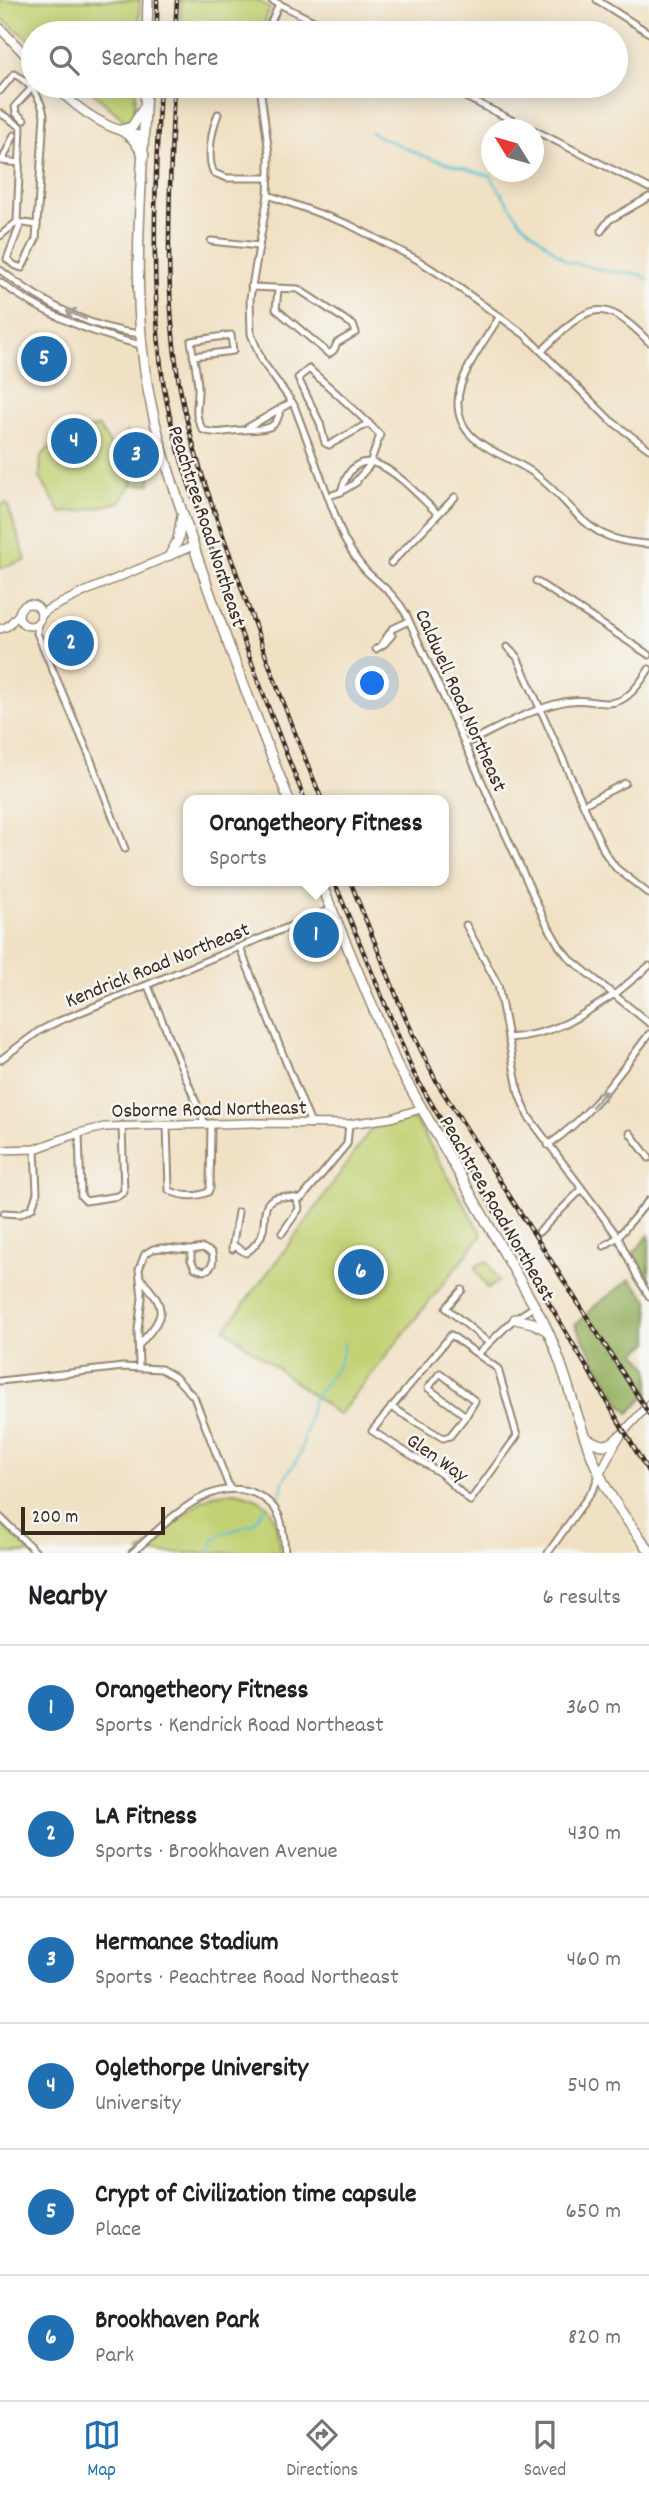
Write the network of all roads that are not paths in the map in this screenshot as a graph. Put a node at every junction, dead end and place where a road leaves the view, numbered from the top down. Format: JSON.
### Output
{"nodes":[{"id":1,"x":148,"y":0,"type":"edge"},
{"id":2,"x":271,"y":0,"type":"edge"},
{"id":3,"x":597,"y":0,"type":"edge"},
{"id":4,"x":279,"y":4,"type":"junction"},
{"id":5,"x":147,"y":21,"type":"edge"},
{"id":6,"x":271,"y":21,"type":"edge"},
{"id":7,"x":314,"y":21,"type":"edge"},
{"id":8,"x":0,"y":27,"type":"edge"},
{"id":9,"x":649,"y":33,"type":"edge"},
{"id":10,"x":21,"y":50,"type":"edge"},
{"id":11,"x":21,"y":80,"type":"edge"},
{"id":12,"x":0,"y":91,"type":"edge"},
{"id":13,"x":23,"y":98,"type":"edge"},
{"id":14,"x":38,"y":98,"type":"edge"},
{"id":15,"x":67,"y":98,"type":"edge"},
{"id":16,"x":145,"y":98,"type":"edge"},
{"id":17,"x":262,"y":98,"type":"edge"},
{"id":18,"x":468,"y":98,"type":"edge"},
{"id":19,"x":145,"y":106,"type":"junction"},
{"id":20,"x":218,"y":114,"type":"dead end"},
{"id":21,"x":1,"y":116,"type":"edge"},
{"id":22,"x":510,"y":119,"type":"edge"},
{"id":23,"x":24,"y":120,"type":"dead end"},
{"id":24,"x":121,"y":130,"type":"junction"},
{"id":25,"x":14,"y":135,"type":"dead end"},
{"id":26,"x":145,"y":136,"type":"junction"},
{"id":27,"x":544,"y":136,"type":"edge"},
{"id":28,"x":144,"y":155,"type":"junction"},
{"id":29,"x":1,"y":163,"type":"edge"},
{"id":30,"x":20,"y":163,"type":"junction"},
{"id":31,"x":269,"y":178,"type":"junction"},
{"id":32,"x":649,"y":188,"type":"edge"},
{"id":33,"x":268,"y":195,"type":"junction"},
{"id":34,"x":649,"y":197,"type":"edge"},
{"id":35,"x":19,"y":222,"type":"junction"},
{"id":36,"x":37,"y":225,"type":"junction"},
{"id":37,"x":601,"y":231,"type":"dead end"},
{"id":38,"x":0,"y":236,"type":"edge"},
{"id":39,"x":211,"y":241,"type":"dead end"},
{"id":40,"x":259,"y":246,"type":"junction"},
{"id":41,"x":0,"y":270,"type":"edge"},
{"id":42,"x":0,"y":282,"type":"edge"},
{"id":43,"x":251,"y":287,"type":"junction"},
{"id":44,"x":278,"y":290,"type":"junction"},
{"id":45,"x":500,"y":316,"type":"junction"},
{"id":46,"x":141,"y":339,"type":"junction"},
{"id":47,"x":649,"y":342,"type":"edge"},
{"id":48,"x":542,"y":351,"type":"junction"},
{"id":49,"x":193,"y":356,"type":"junction"},
{"id":50,"x":292,"y":402,"type":"junction"},
{"id":51,"x":279,"y":409,"type":"junction"},
{"id":52,"x":369,"y":423,"type":"junction"},
{"id":53,"x":247,"y":428,"type":"junction"},
{"id":54,"x":649,"y":449,"type":"edge"},
{"id":55,"x":370,"y":463,"type":"junction"},
{"id":56,"x":341,"y":492,"type":"junction"},
{"id":57,"x":329,"y":496,"type":"junction"},
{"id":58,"x":454,"y":497,"type":"dead end"},
{"id":59,"x":183,"y":514,"type":"junction"},
{"id":60,"x":438,"y":514,"type":"junction"},
{"id":61,"x":649,"y":544,"type":"edge"},
{"id":62,"x":193,"y":546,"type":"junction"},
{"id":63,"x":170,"y":555,"type":"junction"},
{"id":64,"x":391,"y":563,"type":"dead end"},
{"id":65,"x":536,"y":581,"type":"dead end"},
{"id":66,"x":84,"y":592,"type":"junction"},
{"id":67,"x":37,"y":606,"type":"junction"},
{"id":68,"x":20,"y":619,"type":"junction"},
{"id":69,"x":409,"y":621,"type":"junction"},
{"id":70,"x":37,"y":625,"type":"junction"},
{"id":71,"x":0,"y":629,"type":"edge"},
{"id":72,"x":379,"y":646,"type":"dead end"},
{"id":73,"x":507,"y":647,"type":"dead end"},
{"id":74,"x":649,"y":655,"type":"edge"},
{"id":75,"x":649,"y":669,"type":"edge"},
{"id":76,"x":540,"y":709,"type":"junction"},
{"id":77,"x":465,"y":744,"type":"junction"},
{"id":78,"x":625,"y":783,"type":"dead end"},
{"id":79,"x":287,"y":795,"type":"edge"},
{"id":80,"x":584,"y":804,"type":"junction"},
{"id":81,"x":125,"y":849,"type":"dead end"},
{"id":82,"x":322,"y":886,"type":"edge"},
{"id":83,"x":649,"y":894,"type":"edge"},
{"id":84,"x":332,"y":909,"type":"junction"},
{"id":85,"x":466,"y":925,"type":"dead end"},
{"id":86,"x":240,"y":948,"type":"junction"},
{"id":87,"x":649,"y":967,"type":"edge"},
{"id":88,"x":148,"y":986,"type":"junction"},
{"id":89,"x":613,"y":995,"type":"junction"},
{"id":90,"x":649,"y":1023,"type":"edge"},
{"id":91,"x":649,"y":1034,"type":"edge"},
{"id":92,"x":508,"y":1038,"type":"junction"},
{"id":93,"x":0,"y":1060,"type":"edge"},
{"id":94,"x":420,"y":1109,"type":"junction"},
{"id":95,"x":208,"y":1124,"type":"junction"},
{"id":96,"x":311,"y":1124,"type":"junction"},
{"id":97,"x":349,"y":1124,"type":"junction"},
{"id":98,"x":122,"y":1125,"type":"junction"},
{"id":99,"x":167,"y":1125,"type":"junction"},
{"id":100,"x":79,"y":1133,"type":"junction"},
{"id":101,"x":629,"y":1133,"type":"dead end"},
{"id":102,"x":548,"y":1144,"type":"junction"},
{"id":103,"x":35,"y":1149,"type":"junction"},
{"id":104,"x":0,"y":1150,"type":"edge"},
{"id":105,"x":649,"y":1158,"type":"edge"},
{"id":106,"x":582,"y":1189,"type":"junction"},
{"id":107,"x":296,"y":1199,"type":"junction"},
{"id":108,"x":649,"y":1200,"type":"edge"},
{"id":109,"x":239,"y":1212,"type":"dead end"},
{"id":110,"x":4,"y":1213,"type":"dead end"},
{"id":111,"x":538,"y":1232,"type":"dead end"},
{"id":112,"x":282,"y":1233,"type":"dead end"},
{"id":113,"x":618,"y":1237,"type":"junction"},
{"id":114,"x":604,"y":1247,"type":"dead end"},
{"id":115,"x":191,"y":1250,"type":"junction"},
{"id":116,"x":142,"y":1280,"type":"junction"},
{"id":117,"x":150,"y":1290,"type":"junction"},
{"id":118,"x":462,"y":1290,"type":"dead end"},
{"id":119,"x":142,"y":1293,"type":"junction"},
{"id":120,"x":649,"y":1296,"type":"edge"},
{"id":121,"x":535,"y":1306,"type":"junction"},
{"id":122,"x":515,"y":1319,"type":"junction"},
{"id":123,"x":548,"y":1331,"type":"junction"},
{"id":124,"x":489,"y":1343,"type":"junction"},
{"id":125,"x":139,"y":1344,"type":"junction"},
{"id":126,"x":478,"y":1354,"type":"junction"},
{"id":127,"x":139,"y":1366,"type":"junction"},
{"id":128,"x":0,"y":1381,"type":"edge"},
{"id":129,"x":649,"y":1404,"type":"edge"},
{"id":130,"x":391,"y":1407,"type":"junction"},
{"id":131,"x":466,"y":1416,"type":"junction"},
{"id":132,"x":620,"y":1437,"type":"junction"},
{"id":133,"x":586,"y":1438,"type":"junction"},
{"id":134,"x":599,"y":1475,"type":"junction"},
{"id":135,"x":230,"y":1489,"type":"junction"},
{"id":136,"x":0,"y":1517,"type":"edge"},
{"id":137,"x":649,"y":1550,"type":"edge"},
{"id":138,"x":37,"y":1553,"type":"edge"},
{"id":139,"x":132,"y":1553,"type":"edge"},
{"id":140,"x":285,"y":1553,"type":"edge"},
{"id":141,"x":548,"y":1553,"type":"edge"}],
"edges":[{"from":1,"to":5,"type":"highway"},
{"from":2,"to":4,"type":"street"},
{"from":3,"to":9,"type":"street"},
{"from":4,"to":6,"type":"street"},
{"from":4,"to":7,"type":"street"},
{"from":8,"to":10,"type":"main road"},
{"from":11,"to":12,"type":"street"},
{"from":13,"to":23,"type":"street"},
{"from":14,"to":36,"type":"street"},
{"from":15,"to":24,"type":"main road"},
{"from":16,"to":19,"type":"highway","name":"Peachtree Road Northeast"},
{"from":17,"to":31,"type":"street","name":"Caldwell Road Northeast"},
{"from":18,"to":22,"type":"street"},
{"from":19,"to":24,"type":"highway"},
{"from":19,"to":26,"type":"highway","name":"Peachtree Road Northeast"},
{"from":20,"to":31,"type":"street"},
{"from":21,"to":30,"type":"street"},
{"from":24,"to":26,"type":"main road"},
{"from":24,"to":28,"type":"highway"},
{"from":25,"to":29,"type":"street"},
{"from":26,"to":28,"type":"highway","name":"Peachtree Road Northeast"},
{"from":27,"to":32,"type":"street"},
{"from":28,"to":46,"type":"highway","name":"Peachtree Road Northeast"},
{"from":29,"to":30,"type":"street"},
{"from":30,"to":35,"type":"street"},
{"from":31,"to":33,"type":"street","name":"Caldwell Road Northeast"},
{"from":33,"to":40,"type":"street","name":"Caldwell Road Northeast"},
{"from":33,"to":45,"type":"street"},
{"from":34,"to":37,"type":"street"},
{"from":35,"to":36,"type":"street"},
{"from":35,"to":36,"type":"street"},
{"from":35,"to":38,"type":"street"},
{"from":39,"to":40,"type":"street"},
{"from":40,"to":43,"type":"street","name":"Caldwell Road Northeast"},
{"from":46,"to":41,"type":"street","one_way":true},
{"from":42,"to":46,"type":"street"},
{"from":43,"to":44,"type":"street"},
{"from":43,"to":50,"type":"street","name":"Caldwell Road Northeast"},
{"from":44,"to":44,"type":"street"},
{"from":45,"to":48,"type":"street"},
{"from":45,"to":61,"type":"street"},
{"from":46,"to":59,"type":"highway","name":"Peachtree Road Northeast"},
{"from":47,"to":48,"type":"street"},
{"from":48,"to":54,"type":"street"},
{"from":49,"to":49,"type":"street"},
{"from":49,"to":53,"type":"street"},
{"from":50,"to":51,"type":"street"},
{"from":50,"to":57,"type":"street","name":"Caldwell Road Northeast"},
{"from":51,"to":53,"type":"street"},
{"from":51,"to":53,"type":"street"},
{"from":52,"to":52,"type":"street"},
{"from":52,"to":55,"type":"street"},
{"from":55,"to":56,"type":"street"},
{"from":55,"to":56,"type":"street"},
{"from":55,"to":60,"type":"street"},
{"from":56,"to":57,"type":"street"},
{"from":57,"to":69,"type":"street","name":"Caldwell Road Northeast"},
{"from":58,"to":60,"type":"street"},
{"from":59,"to":62,"type":"highway","name":"Peachtree Road Northeast"},
{"from":59,"to":63,"type":"highway"},
{"from":60,"to":64,"type":"street"},
{"from":62,"to":63,"type":"street"},
{"from":62,"to":79,"type":"highway","name":"Peachtree Road Northeast"},
{"from":63,"to":66,"type":"street"},
{"from":65,"to":74,"type":"street"},
{"from":66,"to":67,"type":"street"},
{"from":66,"to":70,"type":"street"},
{"from":67,"to":68,"type":"street"},
{"from":67,"to":70,"type":"street"},
{"from":68,"to":70,"type":"street"},
{"from":68,"to":71,"type":"street"},
{"from":69,"to":72,"type":"street"},
{"from":69,"to":77,"type":"street","name":"Caldwell Road Northeast"},
{"from":70,"to":81,"type":"street"},
{"from":73,"to":76,"type":"street"},
{"from":75,"to":76,"type":"street"},
{"from":76,"to":77,"type":"street"},
{"from":76,"to":80,"type":"street"},
{"from":77,"to":89,"type":"street","name":"Caldwell Road Northeast"},
{"from":78,"to":80,"type":"street"},
{"from":80,"to":83,"type":"street"},
{"from":82,"to":84,"type":"highway","name":"Peachtree Road Northeast"},
{"from":84,"to":86,"type":"street","name":"Kendrick Road Northeast"},
{"from":84,"to":94,"type":"highway","name":"Peachtree Road Northeast"},
{"from":85,"to":92,"type":"street"},
{"from":86,"to":88,"type":"street","name":"Kendrick Road Northeast"},
{"from":86,"to":96,"type":"street"},
{"from":87,"to":89,"type":"street"},
{"from":88,"to":93,"type":"street","name":"Kendrick Road Northeast"},
{"from":88,"to":95,"type":"street"},
{"from":89,"to":90,"type":"street","name":"Caldwell Road Northeast"},
{"from":89,"to":92,"type":"street"},
{"from":102,"to":91,"type":"street","one_way":true},
{"from":92,"to":102,"type":"street"},
{"from":94,"to":97,"type":"street","name":"Osborne Road Northeast"},
{"from":94,"to":121,"type":"highway","name":"Peachtree Road Northeast"},
{"from":95,"to":96,"type":"street","name":"Osborne Road Northeast"},
{"from":95,"to":99,"type":"street","name":"Osborne Road Northeast"},
{"from":95,"to":99,"type":"street"},
{"from":96,"to":97,"type":"street","name":"Osborne Road Northeast"},
{"from":97,"to":107,"type":"street"},
{"from":98,"to":99,"type":"street","name":"Osborne Road Northeast"},
{"from":98,"to":100,"type":"street","name":"Osborne Road Northeast"},
{"from":98,"to":100,"type":"street"},
{"from":100,"to":103,"type":"street","name":"Osborne Road Northeast"},
{"from":101,"to":105,"type":"street"},
{"from":102,"to":106,"type":"street"},
{"from":103,"to":104,"type":"street","name":"Osborne Road Northeast"},
{"from":103,"to":110,"type":"street"},
{"from":106,"to":111,"type":"street"},
{"from":106,"to":113,"type":"street"},
{"from":107,"to":109,"type":"street"},
{"from":107,"to":112,"type":"street"},
{"from":108,"to":113,"type":"street"},
{"from":113,"to":114,"type":"street"},
{"from":113,"to":120,"type":"street"},
{"from":115,"to":115,"type":"street"},
{"from":115,"to":116,"type":"street"},
{"from":116,"to":117,"type":"street"},
{"from":116,"to":119,"type":"street"},
{"from":117,"to":119,"type":"street"},
{"from":117,"to":125,"type":"street"},
{"from":118,"to":124,"type":"street"},
{"from":119,"to":125,"type":"street"},
{"from":121,"to":122,"type":"street"},
{"from":121,"to":123,"type":"highway","name":"Peachtree Road Northeast"},
{"from":122,"to":123,"type":"highway"},
{"from":122,"to":124,"type":"street"},
{"from":123,"to":133,"type":"highway","name":"Peachtree Road Northeast"},
{"from":124,"to":126,"type":"street"},
{"from":125,"to":127,"type":"street"},
{"from":126,"to":130,"type":"street","name":"Glen Way"},
{"from":126,"to":130,"type":"street","name":"Glen Way"},
{"from":127,"to":128,"type":"street"},
{"from":127,"to":135,"type":"street"},
{"from":129,"to":132,"type":"street"},
{"from":130,"to":131,"type":"street","name":"Glen Way"},
{"from":131,"to":131,"type":"street"},
{"from":132,"to":133,"type":"highway"},
{"from":132,"to":134,"type":"street"},
{"from":133,"to":134,"type":"highway","name":"Peachtree Road Northeast"},
{"from":134,"to":137,"type":"highway","name":"Peachtree Road Northeast"},
{"from":134,"to":141,"type":"street"},
{"from":135,"to":139,"type":"street"},
{"from":135,"to":140,"type":"street"},
{"from":136,"to":138,"type":"street"}]}
